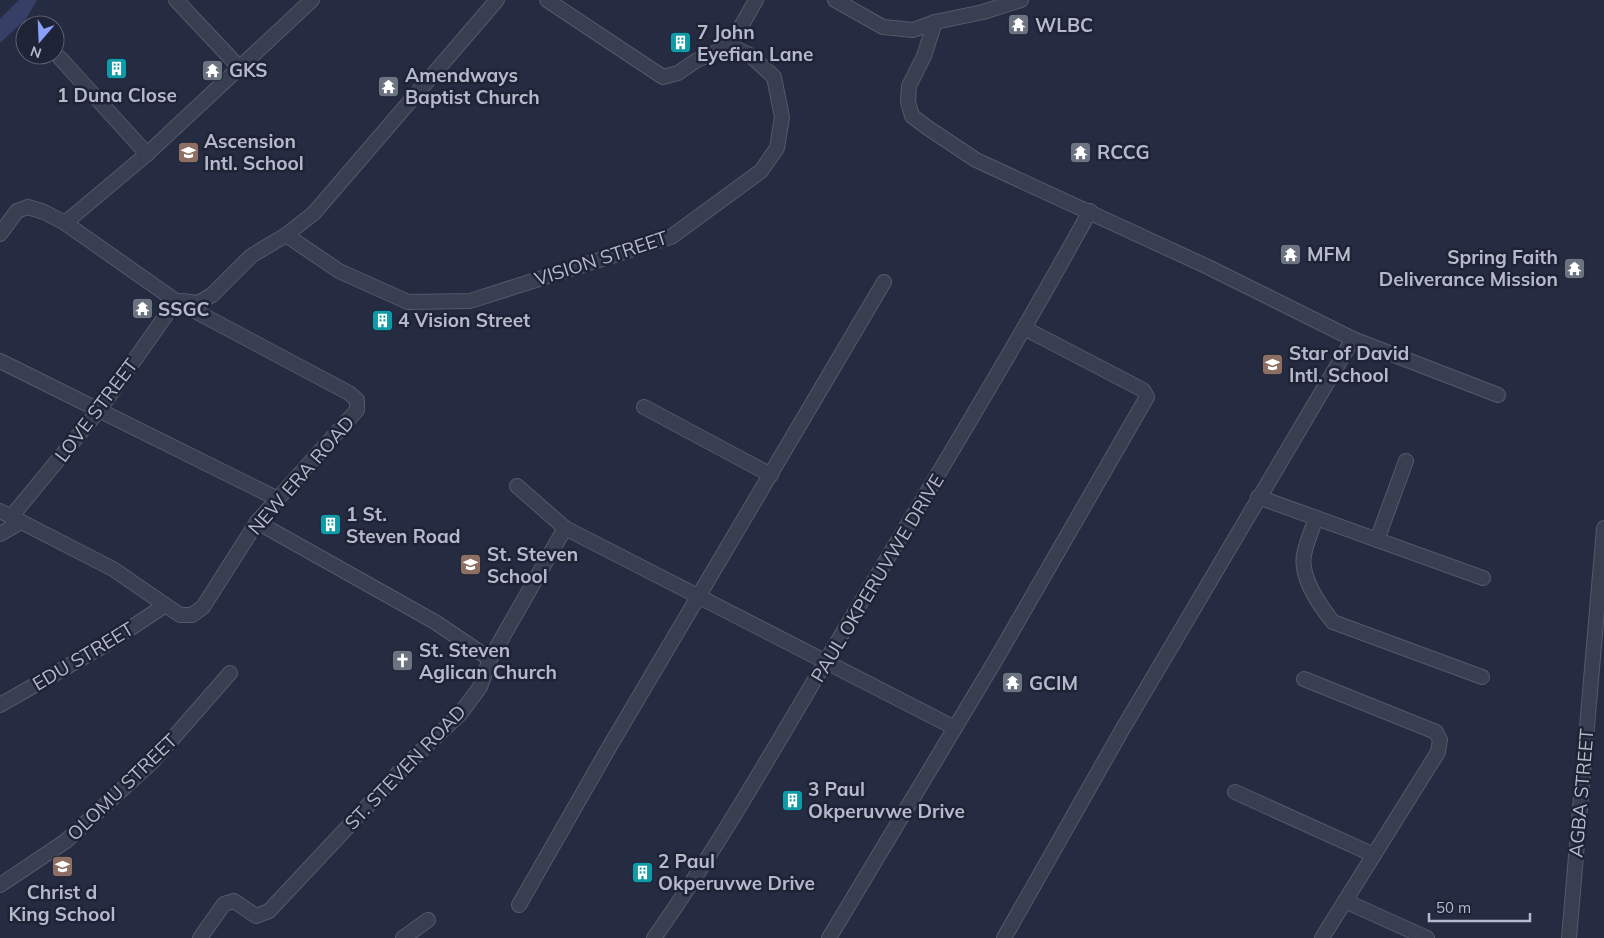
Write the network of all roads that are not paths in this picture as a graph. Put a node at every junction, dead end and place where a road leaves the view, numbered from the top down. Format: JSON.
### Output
{"nodes":[{"id":1,"x":176,"y":0,"type":"edge"},
{"id":2,"x":312,"y":0,"type":"edge"},
{"id":3,"x":497,"y":0,"type":"edge"},
{"id":4,"x":548,"y":0,"type":"edge"},
{"id":5,"x":756,"y":0,"type":"edge"},
{"id":6,"x":835,"y":0,"type":"edge"},
{"id":7,"x":1021,"y":0,"type":"edge"},
{"id":8,"x":935,"y":22,"type":"junction"},
{"id":9,"x":730,"y":46,"type":"junction"},
{"id":10,"x":65,"y":64,"type":"edge"},
{"id":11,"x":239,"y":67,"type":"junction"},
{"id":12,"x":147,"y":154,"type":"junction"},
{"id":13,"x":1090,"y":211,"type":"junction"},
{"id":14,"x":65,"y":223,"type":"junction"},
{"id":15,"x":0,"y":234,"type":"edge"},
{"id":16,"x":286,"y":235,"type":"junction"},
{"id":17,"x":884,"y":282,"type":"dead end"},
{"id":18,"x":176,"y":301,"type":"junction"},
{"id":19,"x":1024,"y":328,"type":"junction"},
{"id":20,"x":1353,"y":339,"type":"junction"},
{"id":21,"x":0,"y":361,"type":"edge"},
{"id":22,"x":1498,"y":395,"type":"dead end"},
{"id":23,"x":644,"y":407,"type":"dead end"},
{"id":24,"x":100,"y":409,"type":"junction"},
{"id":25,"x":1406,"y":461,"type":"dead end"},
{"id":26,"x":770,"y":475,"type":"junction"},
{"id":27,"x":517,"y":486,"type":"dead end"},
{"id":28,"x":1258,"y":497,"type":"junction"},
{"id":29,"x":276,"y":498,"type":"junction"},
{"id":30,"x":10,"y":517,"type":"edge"},
{"id":31,"x":1316,"y":518,"type":"junction"},
{"id":32,"x":256,"y":522,"type":"junction"},
{"id":33,"x":565,"y":528,"type":"junction"},
{"id":34,"x":1604,"y":528,"type":"edge"},
{"id":35,"x":0,"y":534,"type":"edge"},
{"id":36,"x":1377,"y":540,"type":"junction"},
{"id":37,"x":1484,"y":578,"type":"dead end"},
{"id":38,"x":699,"y":597,"type":"junction"},
{"id":39,"x":164,"y":606,"type":"junction"},
{"id":40,"x":490,"y":659,"type":"junction"},
{"id":41,"x":825,"y":663,"type":"junction"},
{"id":42,"x":230,"y":673,"type":"dead end"},
{"id":43,"x":1482,"y":677,"type":"dead end"},
{"id":44,"x":1304,"y":679,"type":"dead end"},
{"id":45,"x":0,"y":705,"type":"edge"},
{"id":46,"x":955,"y":728,"type":"junction"},
{"id":47,"x":1235,"y":792,"type":"dead end"},
{"id":48,"x":1374,"y":855,"type":"junction"},
{"id":49,"x":0,"y":885,"type":"edge"},
{"id":50,"x":1345,"y":901,"type":"junction"},
{"id":51,"x":519,"y":905,"type":"dead end"},
{"id":52,"x":428,"y":920,"type":"dead end"},
{"id":53,"x":200,"y":938,"type":"edge"},
{"id":54,"x":402,"y":938,"type":"edge"},
{"id":55,"x":654,"y":938,"type":"edge"},
{"id":56,"x":830,"y":938,"type":"edge"},
{"id":57,"x":1004,"y":938,"type":"edge"},
{"id":58,"x":1322,"y":938,"type":"edge"},
{"id":59,"x":1427,"y":938,"type":"edge"},
{"id":60,"x":1570,"y":938,"type":"edge"}],
"edges":[{"from":1,"to":11,"type":"street"},
{"from":2,"to":11,"type":"street"},
{"from":3,"to":16,"type":"street"},
{"from":4,"to":9,"type":"street"},
{"from":5,"to":9,"type":"street"},
{"from":6,"to":8,"type":"street"},
{"from":7,"to":8,"type":"street"},
{"from":8,"to":13,"type":"street"},
{"from":9,"to":16,"type":"street","name":"VISION STREET"},
{"from":10,"to":12,"type":"street"},
{"from":11,"to":12,"type":"street"},
{"from":12,"to":14,"type":"street"},
{"from":13,"to":19,"type":"street","name":"PAUL OKPERUVWE DRIVE"},
{"from":13,"to":20,"type":"street"},
{"from":14,"to":15,"type":"street","name":"NEW ERA ROAD"},
{"from":14,"to":18,"type":"street","name":"NEW ERA ROAD"},
{"from":16,"to":18,"type":"street"},
{"from":17,"to":26,"type":"street"},
{"from":18,"to":24,"type":"street","name":"LOVE STREET"},
{"from":18,"to":29,"type":"street","name":"NEW ERA ROAD"},
{"from":19,"to":41,"type":"street","name":"PAUL OKPERUVWE DRIVE"},
{"from":19,"to":46,"type":"street"},
{"from":20,"to":22,"type":"street"},
{"from":20,"to":28,"type":"street"},
{"from":21,"to":24,"type":"street"},
{"from":23,"to":26,"type":"street"},
{"from":24,"to":29,"type":"street"},
{"from":24,"to":30,"type":"street","name":"LOVE STREET"},
{"from":25,"to":36,"type":"street"},
{"from":26,"to":38,"type":"street"},
{"from":27,"to":33,"type":"street"},
{"from":28,"to":31,"type":"street"},
{"from":28,"to":57,"type":"street"},
{"from":29,"to":32,"type":"street","name":"NEW ERA ROAD"},
{"from":30,"to":35,"type":"street"},
{"from":30,"to":39,"type":"street","name":"NEW ERA ROAD"},
{"from":31,"to":36,"type":"street"},
{"from":31,"to":43,"type":"street"},
{"from":32,"to":39,"type":"street","name":"NEW ERA ROAD"},
{"from":32,"to":40,"type":"street"},
{"from":33,"to":38,"type":"street"},
{"from":33,"to":40,"type":"street"},
{"from":34,"to":60,"type":"street","name":"AGBA STREET"},
{"from":36,"to":37,"type":"street"},
{"from":38,"to":41,"type":"street"},
{"from":38,"to":51,"type":"street"},
{"from":39,"to":45,"type":"street","name":"EDU STREET"},
{"from":40,"to":53,"type":"street","name":"ST. STEVEN ROAD"},
{"from":41,"to":46,"type":"street"},
{"from":41,"to":55,"type":"street","name":"PAUL OKPERUVWE DRIVE"},
{"from":42,"to":49,"type":"street","name":"OLOMU STREET"},
{"from":44,"to":48,"type":"street"},
{"from":46,"to":56,"type":"street"},
{"from":47,"to":48,"type":"street"},
{"from":48,"to":50,"type":"street"},
{"from":50,"to":58,"type":"street"},
{"from":50,"to":59,"type":"street"},
{"from":52,"to":54,"type":"street"}]}
